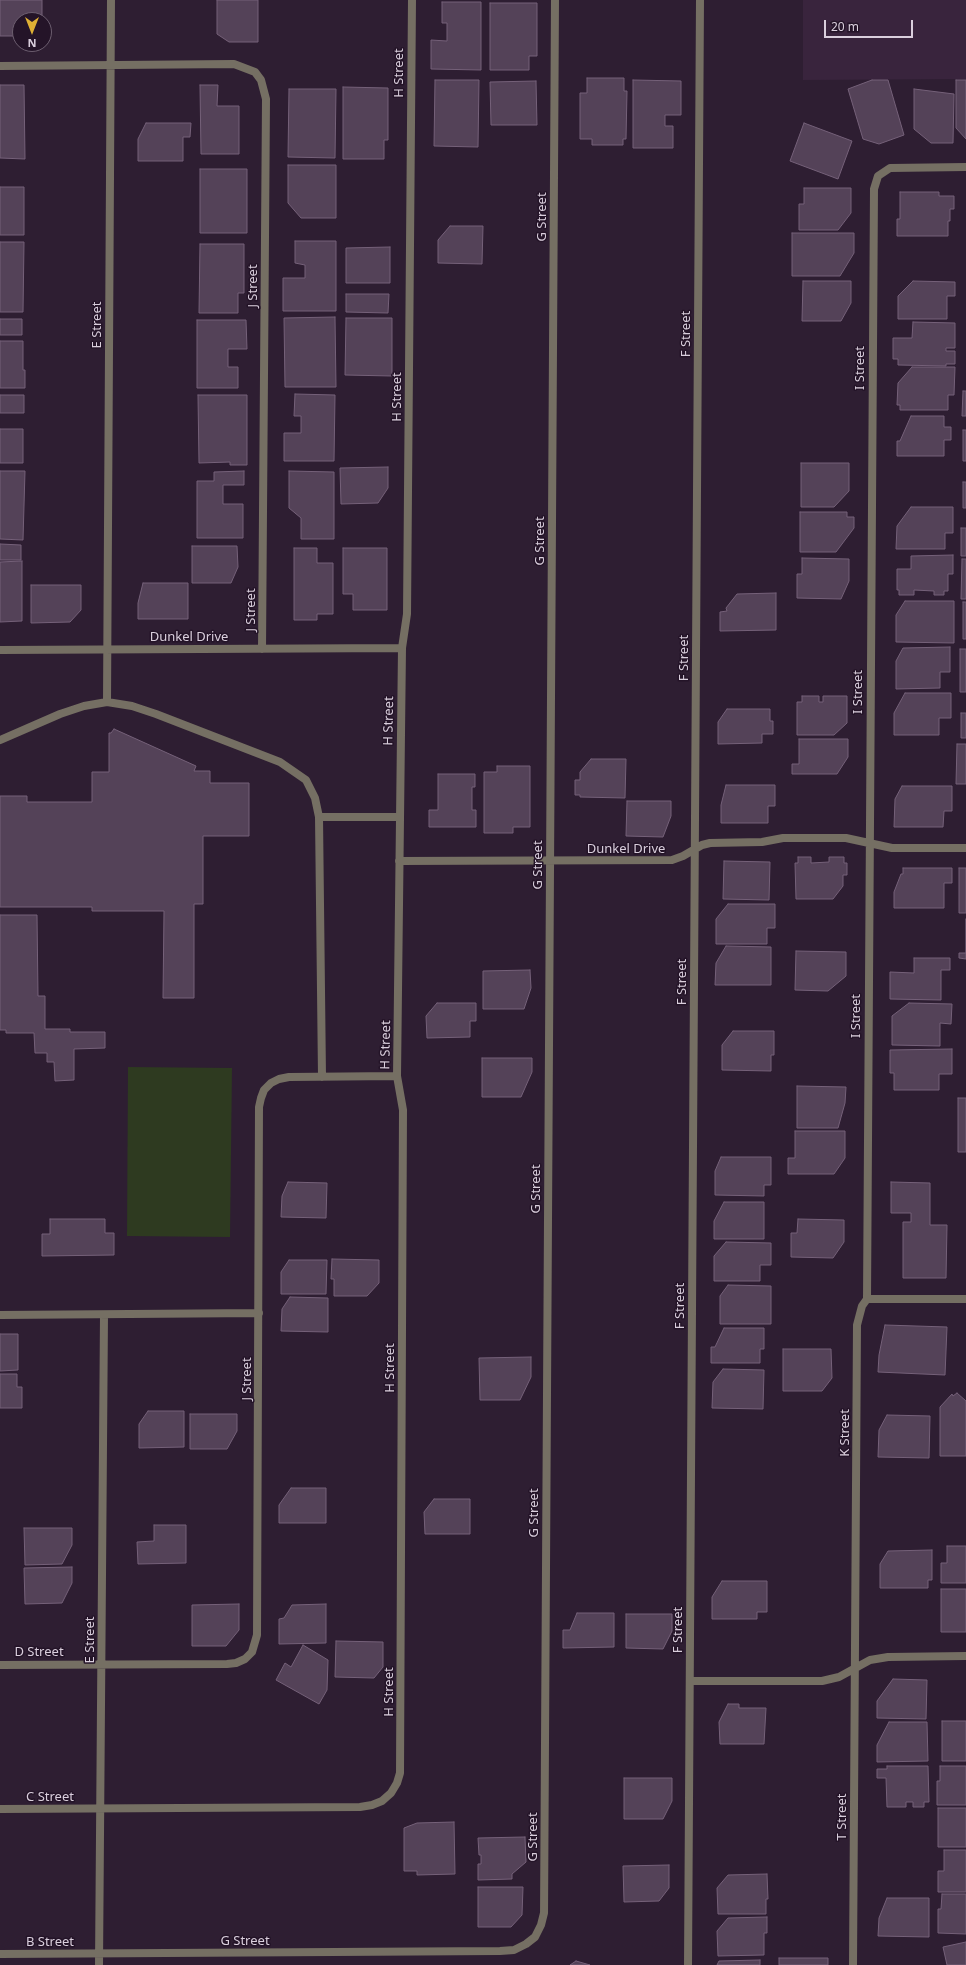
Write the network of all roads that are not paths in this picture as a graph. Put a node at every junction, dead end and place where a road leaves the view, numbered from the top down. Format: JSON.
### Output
{"nodes":[{"id":1,"x":111,"y":0,"type":"edge"},
{"id":2,"x":412,"y":0,"type":"edge"},
{"id":3,"x":555,"y":0,"type":"edge"},
{"id":4,"x":700,"y":0,"type":"edge"},
{"id":5,"x":111,"y":65,"type":"junction"},
{"id":6,"x":0,"y":66,"type":"edge"},
{"id":7,"x":966,"y":166,"type":"edge"},
{"id":8,"x":402,"y":648,"type":"junction"},
{"id":9,"x":262,"y":649,"type":"junction"},
{"id":10,"x":0,"y":650,"type":"edge"},
{"id":11,"x":108,"y":650,"type":"junction"},
{"id":12,"x":107,"y":702,"type":"junction"},
{"id":13,"x":0,"y":740,"type":"edge"},
{"id":14,"x":319,"y":817,"type":"junction"},
{"id":15,"x":400,"y":817,"type":"junction"},
{"id":16,"x":869,"y":843,"type":"junction"},
{"id":17,"x":966,"y":848,"type":"edge"},
{"id":18,"x":695,"y":849,"type":"junction"},
{"id":19,"x":400,"y":861,"type":"junction"},
{"id":20,"x":550,"y":861,"type":"junction"},
{"id":21,"x":397,"y":1076,"type":"junction"},
{"id":22,"x":322,"y":1077,"type":"junction"},
{"id":23,"x":966,"y":1298,"type":"edge"},
{"id":24,"x":867,"y":1299,"type":"junction"},
{"id":25,"x":259,"y":1313,"type":"junction"},
{"id":26,"x":0,"y":1315,"type":"edge"},
{"id":27,"x":104,"y":1315,"type":"junction"},
{"id":28,"x":966,"y":1656,"type":"edge"},
{"id":29,"x":102,"y":1664,"type":"junction"},
{"id":30,"x":0,"y":1665,"type":"edge"},
{"id":31,"x":855,"y":1669,"type":"junction"},
{"id":32,"x":690,"y":1681,"type":"junction"},
{"id":33,"x":0,"y":1809,"type":"edge"},
{"id":34,"x":101,"y":1809,"type":"junction"},
{"id":35,"x":0,"y":1954,"type":"edge"},
{"id":36,"x":99,"y":1954,"type":"junction"},
{"id":37,"x":99,"y":1965,"type":"edge"},
{"id":38,"x":688,"y":1965,"type":"edge"},
{"id":39,"x":853,"y":1965,"type":"edge"}],
"edges":[{"from":1,"to":5,"type":"lane","name":"E Street"},
{"from":2,"to":8,"type":"lane","name":"H Street"},
{"from":3,"to":20,"type":"lane","name":"G Street"},
{"from":4,"to":18,"type":"lane","name":"F Street"},
{"from":5,"to":6,"type":"lane"},
{"from":5,"to":9,"type":"lane","name":"J Street"},
{"from":5,"to":11,"type":"lane","name":"E Street"},
{"from":7,"to":16,"type":"lane","name":"I Street"},
{"from":8,"to":9,"type":"lane","name":"Dunkel Drive"},
{"from":8,"to":15,"type":"lane","name":"H Street"},
{"from":9,"to":11,"type":"lane","name":"Dunkel Drive"},
{"from":10,"to":11,"type":"lane","name":"Dunkel Drive"},
{"from":11,"to":12,"type":"lane","name":"E Street"},
{"from":12,"to":13,"type":"lane"},
{"from":12,"to":14,"type":"lane"},
{"from":14,"to":15,"type":"lane"},
{"from":14,"to":22,"type":"lane"},
{"from":15,"to":19,"type":"lane","name":"H Street"},
{"from":16,"to":17,"type":"lane","name":"Dunkel Drive"},
{"from":16,"to":18,"type":"lane","name":"Dunkel Drive"},
{"from":16,"to":24,"type":"lane","name":"I Street"},
{"from":18,"to":20,"type":"lane","name":"Dunkel Drive"},
{"from":18,"to":32,"type":"lane","name":"F Street"},
{"from":19,"to":20,"type":"lane","name":"Dunkel Drive"},
{"from":19,"to":21,"type":"lane","name":"H Street"},
{"from":20,"to":36,"type":"lane","name":"G Street"},
{"from":21,"to":22,"type":"lane","name":"J Street"},
{"from":21,"to":34,"type":"lane","name":"H Street"},
{"from":22,"to":25,"type":"lane","name":"J Street"},
{"from":23,"to":24,"type":"lane"},
{"from":24,"to":31,"type":"lane","name":"K Street"},
{"from":25,"to":27,"type":"lane"},
{"from":25,"to":29,"type":"lane","name":"J Street"},
{"from":26,"to":27,"type":"lane"},
{"from":27,"to":29,"type":"lane","name":"E Street"},
{"from":28,"to":31,"type":"lane"},
{"from":29,"to":30,"type":"lane","name":"D Street"},
{"from":29,"to":34,"type":"lane","name":"E Street"},
{"from":31,"to":32,"type":"lane"},
{"from":31,"to":39,"type":"lane","name":"T Street"},
{"from":32,"to":38,"type":"lane","name":"F Street"},
{"from":33,"to":34,"type":"lane","name":"C Street"},
{"from":34,"to":36,"type":"lane","name":"E Street"},
{"from":35,"to":36,"type":"lane","name":"B Street"},
{"from":36,"to":37,"type":"lane","name":"E Street"}]}
